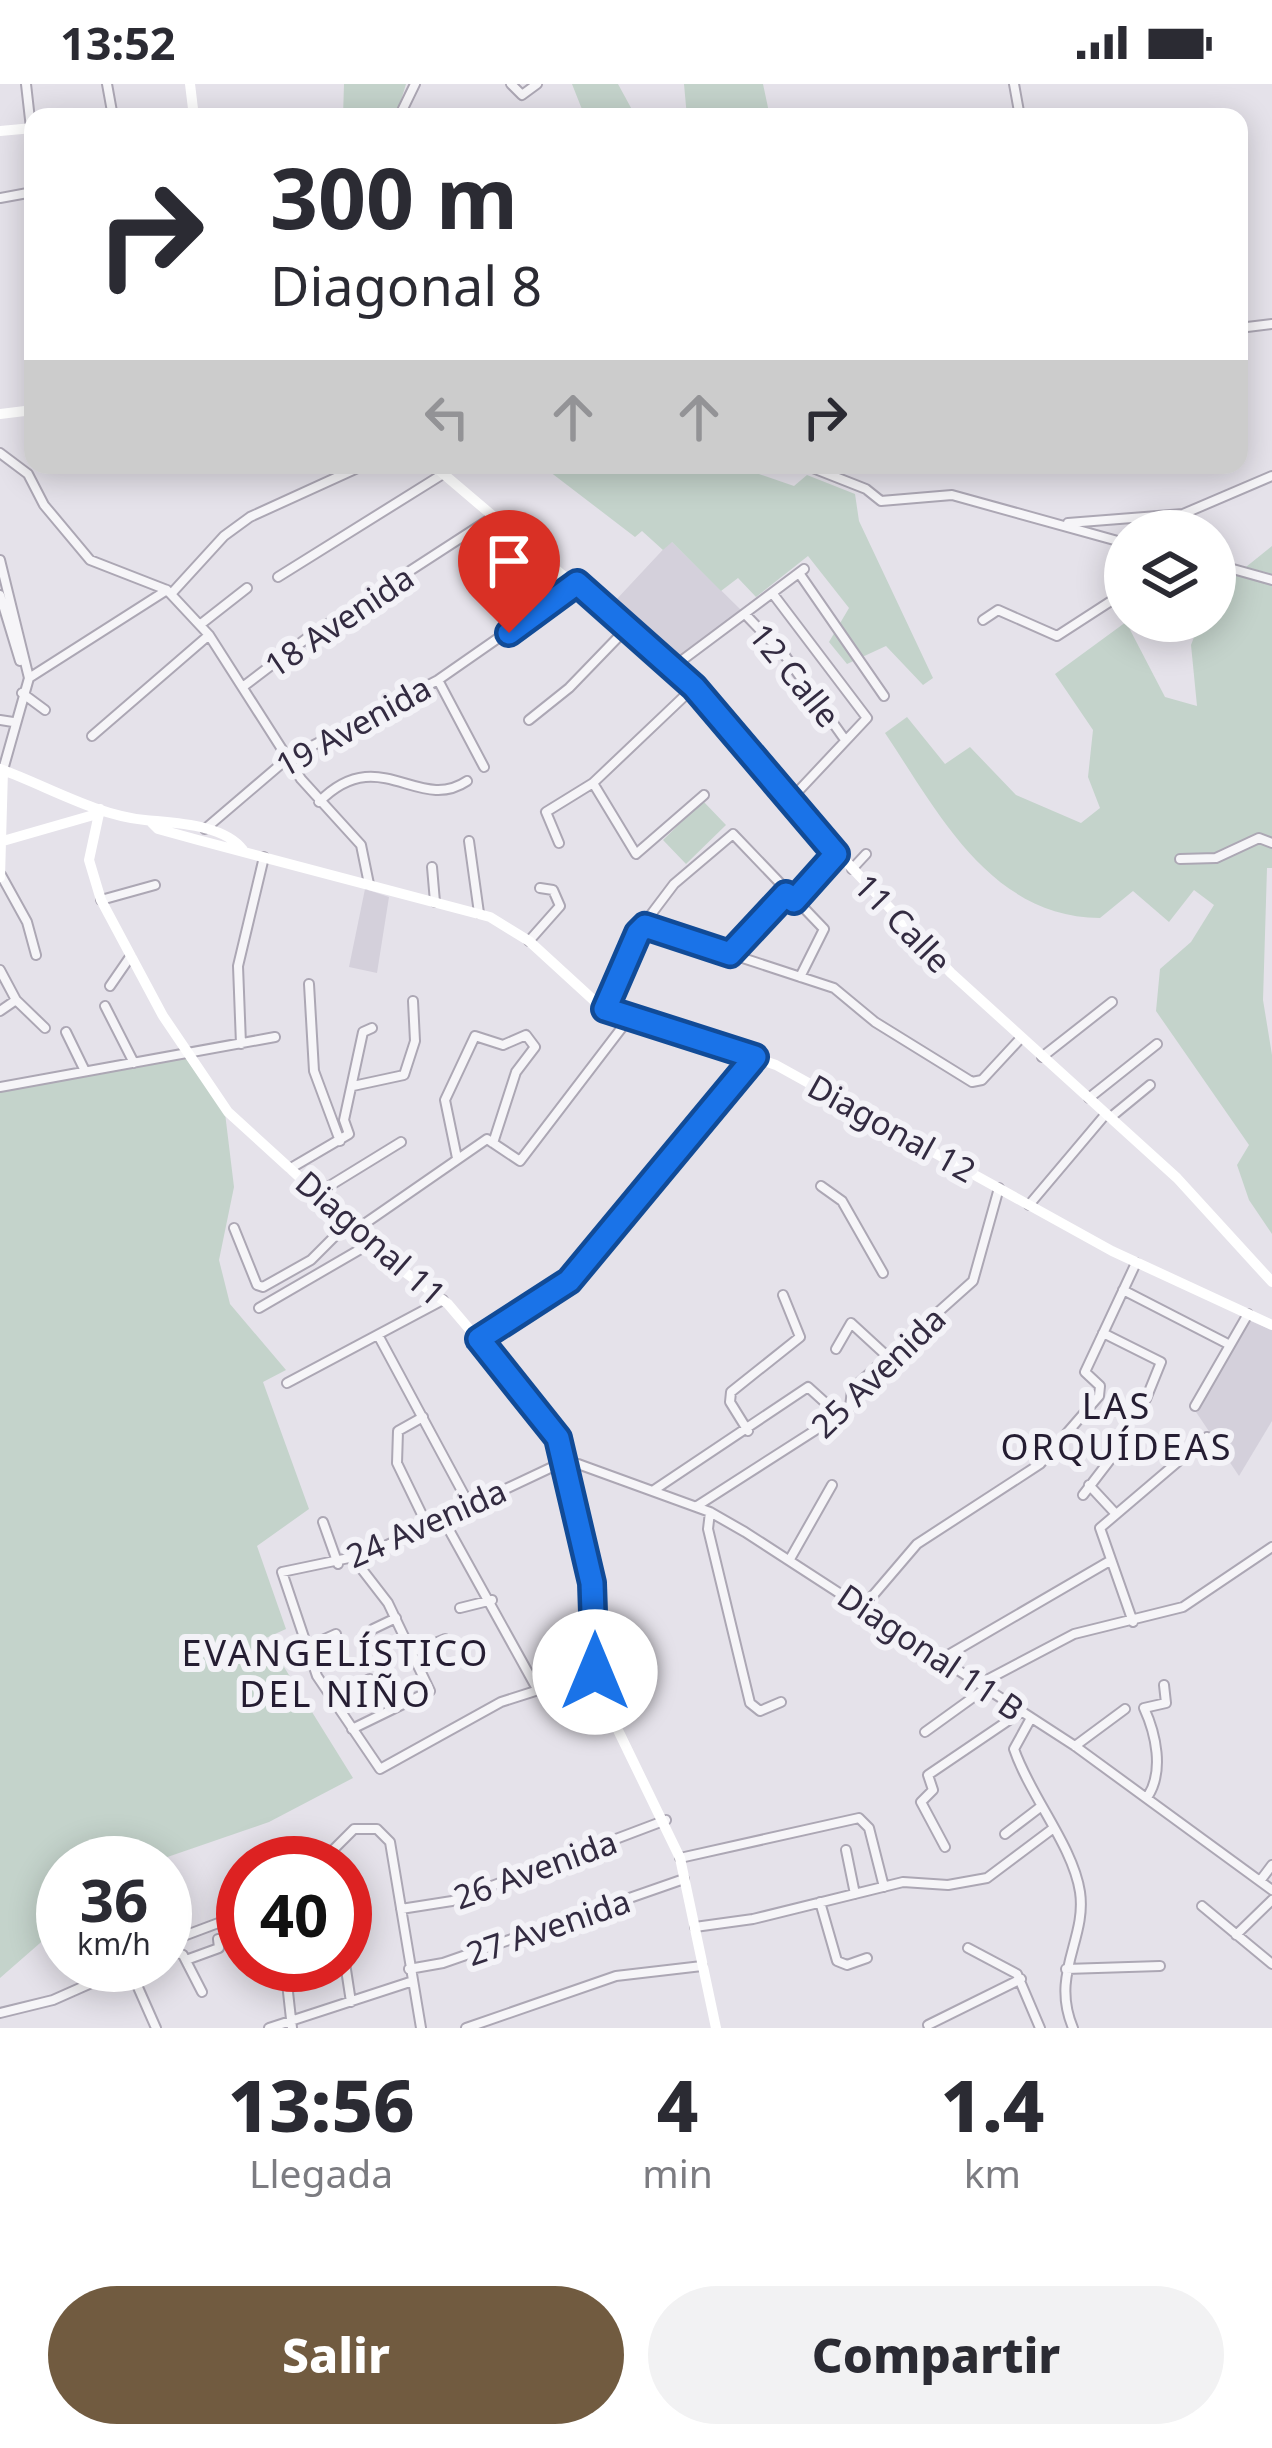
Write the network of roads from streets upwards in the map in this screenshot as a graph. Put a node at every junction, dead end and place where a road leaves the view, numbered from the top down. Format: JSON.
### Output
{"nodes":[{"id":1,"x":511,"y":84,"type":"edge"},
{"id":2,"x":537,"y":84,"type":"edge"},
{"id":3,"x":28,"y":474,"type":"edge"},
{"id":4,"x":344,"y":474,"type":"edge"},
{"id":5,"x":431,"y":474,"type":"edge"},
{"id":6,"x":444,"y":474,"type":"edge"},
{"id":7,"x":828,"y":474,"type":"edge"},
{"id":8,"x":1272,"y":476,"type":"edge"},
{"id":9,"x":493,"y":517,"type":"junction"},
{"id":10,"x":1060,"y":523,"type":"junction"},
{"id":11,"x":1104,"y":537,"type":"edge"},
{"id":12,"x":0,"y":560,"type":"edge"},
{"id":13,"x":1236,"y":570,"type":"edge"},
{"id":14,"x":278,"y":578,"type":"dead end"},
{"id":15,"x":1272,"y":580,"type":"edge"},
{"id":16,"x":577,"y":583,"type":"junction"},
{"id":17,"x":247,"y":588,"type":"dead end"},
{"id":18,"x":169,"y":592,"type":"junction"},
{"id":19,"x":772,"y":594,"type":"junction"},
{"id":20,"x":0,"y":595,"type":"edge"},
{"id":21,"x":1104,"y":606,"type":"edge"},
{"id":22,"x":746,"y":614,"type":"junction"},
{"id":23,"x":983,"y":620,"type":"dead end"},
{"id":24,"x":200,"y":625,"type":"junction"},
{"id":25,"x":628,"y":627,"type":"junction"},
{"id":26,"x":209,"y":634,"type":"junction"},
{"id":27,"x":674,"y":667,"type":"junction"},
{"id":28,"x":29,"y":678,"type":"junction"},
{"id":29,"x":438,"y":680,"type":"junction"},
{"id":30,"x":244,"y":686,"type":"junction"},
{"id":31,"x":694,"y":687,"type":"junction"},
{"id":32,"x":22,"y":693,"type":"junction"},
{"id":33,"x":884,"y":696,"type":"dead end"},
{"id":34,"x":45,"y":710,"type":"dead end"},
{"id":35,"x":0,"y":720,"type":"edge"},
{"id":36,"x":529,"y":720,"type":"dead end"},
{"id":37,"x":13,"y":722,"type":"junction"},
{"id":38,"x":92,"y":736,"type":"dead end"},
{"id":39,"x":843,"y":737,"type":"junction"},
{"id":40,"x":287,"y":759,"type":"junction"},
{"id":41,"x":484,"y":767,"type":"dead end"},
{"id":42,"x":1,"y":769,"type":"edge"},
{"id":43,"x":467,"y":781,"type":"dead end"},
{"id":44,"x":593,"y":783,"type":"junction"},
{"id":45,"x":704,"y":794,"type":"dead end"},
{"id":46,"x":789,"y":801,"type":"junction"},
{"id":47,"x":319,"y":802,"type":"junction"},
{"id":48,"x":99,"y":812,"type":"junction"},
{"id":49,"x":201,"y":835,"type":"junction"},
{"id":50,"x":2,"y":841,"type":"edge"},
{"id":51,"x":469,"y":841,"type":"dead end"},
{"id":52,"x":559,"y":843,"type":"dead end"},
{"id":53,"x":1272,"y":843,"type":"edge"},
{"id":54,"x":836,"y":854,"type":"junction"},
{"id":55,"x":866,"y":854,"type":"dead end"},
{"id":56,"x":265,"y":857,"type":"junction"},
{"id":57,"x":1180,"y":859,"type":"dead end"},
{"id":58,"x":431,"y":867,"type":"dead end"},
{"id":59,"x":851,"y":870,"type":"junction"},
{"id":60,"x":0,"y":876,"type":"edge"},
{"id":61,"x":369,"y":884,"type":"junction"},
{"id":62,"x":154,"y":885,"type":"dead end"},
{"id":63,"x":540,"y":888,"type":"dead end"},
{"id":64,"x":790,"y":898,"type":"junction"},
{"id":65,"x":101,"y":900,"type":"junction"},
{"id":66,"x":435,"y":902,"type":"junction"},
{"id":67,"x":478,"y":913,"type":"junction"},
{"id":68,"x":645,"y":926,"type":"junction"},
{"id":69,"x":529,"y":941,"type":"junction"},
{"id":70,"x":730,"y":954,"type":"junction"},
{"id":71,"x":36,"y":955,"type":"dead end"},
{"id":72,"x":130,"y":957,"type":"junction"},
{"id":73,"x":0,"y":970,"type":"edge"},
{"id":74,"x":800,"y":976,"type":"junction"},
{"id":75,"x":309,"y":984,"type":"dead end"},
{"id":76,"x":110,"y":986,"type":"dead end"},
{"id":77,"x":16,"y":1000,"type":"junction"},
{"id":78,"x":413,"y":1000,"type":"dead end"},
{"id":79,"x":1112,"y":1002,"type":"dead end"},
{"id":80,"x":105,"y":1006,"type":"dead end"},
{"id":81,"x":605,"y":1009,"type":"junction"},
{"id":82,"x":0,"y":1011,"type":"edge"},
{"id":83,"x":631,"y":1016,"type":"junction"},
{"id":84,"x":45,"y":1028,"type":"dead end"},
{"id":85,"x":372,"y":1028,"type":"dead end"},
{"id":86,"x":65,"y":1032,"type":"dead end"},
{"id":87,"x":275,"y":1037,"type":"dead end"},
{"id":88,"x":1020,"y":1039,"type":"junction"},
{"id":89,"x":1157,"y":1044,"type":"dead end"},
{"id":90,"x":241,"y":1045,"type":"junction"},
{"id":91,"x":189,"y":1055,"type":"junction"},
{"id":92,"x":755,"y":1057,"type":"junction"},
{"id":93,"x":1041,"y":1058,"type":"junction"},
{"id":94,"x":134,"y":1063,"type":"junction"},
{"id":95,"x":86,"y":1071,"type":"junction"},
{"id":96,"x":1150,"y":1085,"type":"dead end"},
{"id":97,"x":353,"y":1086,"type":"junction"},
{"id":98,"x":0,"y":1087,"type":"edge"},
{"id":99,"x":1088,"y":1099,"type":"junction"},
{"id":100,"x":1107,"y":1116,"type":"junction"},
{"id":101,"x":340,"y":1141,"type":"junction"},
{"id":102,"x":401,"y":1142,"type":"dead end"},
{"id":103,"x":494,"y":1143,"type":"junction"},
{"id":104,"x":457,"y":1158,"type":"junction"},
{"id":105,"x":291,"y":1168,"type":"junction"},
{"id":106,"x":821,"y":1186,"type":"dead end"},
{"id":107,"x":999,"y":1188,"type":"junction"},
{"id":108,"x":318,"y":1193,"type":"junction"},
{"id":109,"x":1029,"y":1205,"type":"junction"},
{"id":110,"x":353,"y":1226,"type":"junction"},
{"id":111,"x":234,"y":1228,"type":"dead end"},
{"id":112,"x":371,"y":1243,"type":"junction"},
{"id":113,"x":1136,"y":1263,"type":"junction"},
{"id":114,"x":883,"y":1273,"type":"dead end"},
{"id":115,"x":1272,"y":1282,"type":"edge"},
{"id":116,"x":1123,"y":1290,"type":"junction"},
{"id":117,"x":783,"y":1295,"type":"dead end"},
{"id":118,"x":443,"y":1300,"type":"junction"},
{"id":119,"x":259,"y":1308,"type":"dead end"},
{"id":120,"x":1272,"y":1309,"type":"edge"},
{"id":121,"x":1248,"y":1314,"type":"junction"},
{"id":122,"x":1267,"y":1322,"type":"edge"},
{"id":123,"x":1103,"y":1333,"type":"junction"},
{"id":124,"x":378,"y":1335,"type":"junction"},
{"id":125,"x":479,"y":1339,"type":"junction"},
{"id":126,"x":1230,"y":1345,"type":"junction"},
{"id":127,"x":836,"y":1349,"type":"dead end"},
{"id":128,"x":888,"y":1357,"type":"junction"},
{"id":129,"x":287,"y":1383,"type":"dead end"},
{"id":130,"x":1146,"y":1399,"type":"dead end"},
{"id":131,"x":1195,"y":1406,"type":"dead end"},
{"id":132,"x":840,"y":1416,"type":"junction"},
{"id":133,"x":423,"y":1417,"type":"junction"},
{"id":134,"x":748,"y":1431,"type":"junction"},
{"id":135,"x":1129,"y":1435,"type":"dead end"},
{"id":136,"x":1207,"y":1437,"type":"dead end"},
{"id":137,"x":565,"y":1461,"type":"junction"},
{"id":138,"x":1089,"y":1485,"type":"junction"},
{"id":139,"x":832,"y":1486,"type":"dead end"},
{"id":140,"x":653,"y":1490,"type":"junction"},
{"id":141,"x":1083,"y":1495,"type":"dead end"},
{"id":142,"x":470,"y":1506,"type":"junction"},
{"id":143,"x":695,"y":1507,"type":"junction"},
{"id":144,"x":710,"y":1511,"type":"junction"},
{"id":145,"x":1115,"y":1514,"type":"junction"},
{"id":146,"x":443,"y":1520,"type":"junction"},
{"id":147,"x":323,"y":1522,"type":"dead end"},
{"id":148,"x":428,"y":1527,"type":"junction"},
{"id":149,"x":1272,"y":1547,"type":"edge"},
{"id":150,"x":354,"y":1559,"type":"junction"},
{"id":151,"x":790,"y":1559,"type":"junction"},
{"id":152,"x":1108,"y":1562,"type":"junction"},
{"id":153,"x":338,"y":1564,"type":"junction"},
{"id":154,"x":492,"y":1600,"type":"junction"},
{"id":155,"x":864,"y":1606,"type":"junction"},
{"id":156,"x":460,"y":1608,"type":"dead end"},
{"id":157,"x":395,"y":1618,"type":"junction"},
{"id":158,"x":1133,"y":1622,"type":"junction"},
{"id":159,"x":374,"y":1629,"type":"dead end"},
{"id":160,"x":336,"y":1634,"type":"dead end"},
{"id":161,"x":445,"y":1640,"type":"dead end"},
{"id":162,"x":307,"y":1647,"type":"junction"},
{"id":163,"x":412,"y":1652,"type":"junction"},
{"id":164,"x":943,"y":1658,"type":"junction"},
{"id":165,"x":595,"y":1672,"type":"junction"},
{"id":166,"x":370,"y":1679,"type":"dead end"},
{"id":167,"x":1164,"y":1685,"type":"dead end"},
{"id":168,"x":983,"y":1686,"type":"junction"},
{"id":169,"x":536,"y":1687,"type":"junction"},
{"id":170,"x":330,"y":1697,"type":"junction"},
{"id":171,"x":782,"y":1702,"type":"dead end"},
{"id":172,"x":1125,"y":1709,"type":"dead end"},
{"id":173,"x":1021,"y":1712,"type":"junction"},
{"id":174,"x":1030,"y":1718,"type":"junction"},
{"id":175,"x":352,"y":1730,"type":"junction"},
{"id":176,"x":925,"y":1732,"type":"dead end"},
{"id":177,"x":1075,"y":1746,"type":"junction"},
{"id":178,"x":1148,"y":1796,"type":"junction"},
{"id":179,"x":1039,"y":1808,"type":"junction"},
{"id":180,"x":666,"y":1820,"type":"junction"},
{"id":181,"x":1051,"y":1830,"type":"junction"},
{"id":182,"x":1005,"y":1834,"type":"dead end"},
{"id":183,"x":344,"y":1836,"type":"edge"},
{"id":184,"x":945,"y":1846,"type":"dead end"},
{"id":185,"x":846,"y":1850,"type":"dead end"},
{"id":186,"x":680,"y":1858,"type":"junction"},
{"id":187,"x":1272,"y":1865,"type":"edge"},
{"id":188,"x":686,"y":1878,"type":"junction"},
{"id":189,"x":1260,"y":1881,"type":"junction"},
{"id":190,"x":884,"y":1888,"type":"junction"},
{"id":191,"x":1272,"y":1890,"type":"edge"},
{"id":192,"x":855,"y":1894,"type":"junction"},
{"id":193,"x":1272,"y":1900,"type":"edge"},
{"id":194,"x":820,"y":1902,"type":"junction"},
{"id":195,"x":1202,"y":1906,"type":"dead end"},
{"id":196,"x":401,"y":1910,"type":"junction"},
{"id":197,"x":694,"y":1928,"type":"junction"},
{"id":198,"x":1236,"y":1935,"type":"junction"},
{"id":199,"x":968,"y":1948,"type":"dead end"},
{"id":200,"x":867,"y":1958,"type":"dead end"},
{"id":201,"x":1272,"y":1964,"type":"edge"},
{"id":202,"x":702,"y":1966,"type":"junction"},
{"id":203,"x":1160,"y":1966,"type":"dead end"},
{"id":204,"x":409,"y":1969,"type":"junction"},
{"id":205,"x":1065,"y":1969,"type":"junction"},
{"id":206,"x":192,"y":1972,"type":"edge"},
{"id":207,"x":1021,"y":1979,"type":"junction"},
{"id":208,"x":410,"y":1982,"type":"junction"},
{"id":209,"x":70,"y":1992,"type":"edge"},
{"id":210,"x":141,"y":1992,"type":"edge"},
{"id":211,"x":202,"y":1992,"type":"dead end"},
{"id":212,"x":288,"y":1992,"type":"edge"},
{"id":213,"x":349,"y":1992,"type":"edge"},
{"id":214,"x":351,"y":2002,"type":"junction"},
{"id":215,"x":0,"y":2013,"type":"edge"},
{"id":216,"x":291,"y":2025,"type":"edge"},
{"id":217,"x":928,"y":2025,"type":"dead end"},
{"id":218,"x":156,"y":2028,"type":"edge"},
{"id":219,"x":269,"y":2028,"type":"edge"},
{"id":220,"x":421,"y":2028,"type":"edge"},
{"id":221,"x":466,"y":2028,"type":"edge"},
{"id":222,"x":716,"y":2028,"type":"edge"},
{"id":223,"x":1040,"y":2028,"type":"edge"},
{"id":224,"x":1072,"y":2028,"type":"edge"}],
"edges":[{"from":1,"to":2,"type":"street"},
{"from":3,"to":18,"type":"street"},
{"from":4,"to":18,"type":"street"},
{"from":5,"to":14,"type":"street"},
{"from":6,"to":9,"type":"street","name":"11 Calle"},
{"from":7,"to":10,"type":"street"},
{"from":8,"to":10,"type":"street"},
{"from":9,"to":16,"type":"street","name":"11 Calle"},
{"from":9,"to":30,"type":"street","name":"18 Avenida"},
{"from":10,"to":11,"type":"street"},
{"from":12,"to":28,"type":"street"},
{"from":13,"to":15,"type":"street"},
{"from":16,"to":25,"type":"street","name":"11 Calle"},
{"from":16,"to":29,"type":"street","name":"19 Avenida"},
{"from":17,"to":24,"type":"street"},
{"from":18,"to":24,"type":"street"},
{"from":18,"to":28,"type":"street"},
{"from":19,"to":22,"type":"street"},
{"from":19,"to":33,"type":"street"},
{"from":19,"to":39,"type":"street"},
{"from":20,"to":28,"type":"street"},
{"from":21,"to":23,"type":"street"},
{"from":22,"to":27,"type":"street"},
{"from":22,"to":39,"type":"street","name":"12 Calle"},
{"from":24,"to":26,"type":"street"},
{"from":25,"to":27,"type":"street","name":"11 Calle"},
{"from":25,"to":36,"type":"street"},
{"from":26,"to":30,"type":"street"},
{"from":26,"to":38,"type":"street"},
{"from":27,"to":31,"type":"street","name":"11 Calle"},
{"from":28,"to":32,"type":"street"},
{"from":29,"to":40,"type":"street","name":"19 Avenida"},
{"from":29,"to":41,"type":"street"},
{"from":30,"to":40,"type":"street"},
{"from":31,"to":44,"type":"street"},
{"from":31,"to":46,"type":"street","name":"11 Calle"},
{"from":32,"to":34,"type":"street"},
{"from":32,"to":37,"type":"street"},
{"from":35,"to":37,"type":"street"},
{"from":37,"to":42,"type":"street"},
{"from":39,"to":46,"type":"street"},
{"from":40,"to":47,"type":"street"},
{"from":40,"to":49,"type":"street","name":"19 Avenida"},
{"from":42,"to":48,"type":"street","name":"Diagonal 12"},
{"from":42,"to":50,"type":"street"},
{"from":43,"to":47,"type":"street"},
{"from":44,"to":45,"type":"street"},
{"from":44,"to":52,"type":"street"},
{"from":46,"to":54,"type":"street","name":"11 Calle"},
{"from":47,"to":61,"type":"street"},
{"from":48,"to":49,"type":"street","name":"Diagonal 12"},
{"from":48,"to":50,"type":"street"},
{"from":48,"to":65,"type":"street","name":"Diagonal 11"},
{"from":49,"to":56,"type":"street","name":"Diagonal 12"},
{"from":50,"to":60,"type":"street"},
{"from":51,"to":67,"type":"street"},
{"from":53,"to":57,"type":"street"},
{"from":54,"to":59,"type":"street","name":"11 Calle"},
{"from":54,"to":64,"type":"street"},
{"from":55,"to":59,"type":"street"},
{"from":56,"to":61,"type":"street","name":"Diagonal 12"},
{"from":56,"to":90,"type":"street"},
{"from":58,"to":66,"type":"street"},
{"from":59,"to":88,"type":"street","name":"11 Calle"},
{"from":60,"to":71,"type":"street"},
{"from":61,"to":66,"type":"street","name":"Diagonal 12"},
{"from":62,"to":65,"type":"street"},
{"from":63,"to":69,"type":"street"},
{"from":64,"to":68,"type":"street"},
{"from":64,"to":70,"type":"street"},
{"from":64,"to":74,"type":"street"},
{"from":65,"to":72,"type":"street","name":"Diagonal 11"},
{"from":66,"to":67,"type":"street","name":"Diagonal 12"},
{"from":67,"to":69,"type":"street","name":"Diagonal 12"},
{"from":68,"to":70,"type":"street"},
{"from":68,"to":81,"type":"street"},
{"from":69,"to":81,"type":"street","name":"Diagonal 12"},
{"from":70,"to":74,"type":"street"},
{"from":72,"to":76,"type":"street"},
{"from":72,"to":91,"type":"street","name":"Diagonal 11"},
{"from":73,"to":77,"type":"street"},
{"from":74,"to":88,"type":"street"},
{"from":75,"to":101,"type":"street"},
{"from":77,"to":82,"type":"street"},
{"from":77,"to":84,"type":"street"},
{"from":78,"to":97,"type":"street"},
{"from":79,"to":93,"type":"street"},
{"from":80,"to":94,"type":"street"},
{"from":81,"to":83,"type":"street","name":"Diagonal 12"},
{"from":83,"to":92,"type":"street","name":"Diagonal 12"},
{"from":83,"to":103,"type":"street"},
{"from":85,"to":97,"type":"street"},
{"from":86,"to":95,"type":"street"},
{"from":87,"to":90,"type":"street"},
{"from":88,"to":93,"type":"street","name":"11 Calle"},
{"from":89,"to":99,"type":"street"},
{"from":90,"to":91,"type":"street"},
{"from":91,"to":94,"type":"street"},
{"from":91,"to":105,"type":"street","name":"Diagonal 11"},
{"from":92,"to":107,"type":"street","name":"Diagonal 12"},
{"from":92,"to":125,"type":"street"},
{"from":93,"to":99,"type":"street","name":"11 Calle"},
{"from":94,"to":95,"type":"street"},
{"from":95,"to":98,"type":"street"},
{"from":96,"to":100,"type":"street"},
{"from":97,"to":101,"type":"street"},
{"from":99,"to":100,"type":"street","name":"11 Calle"},
{"from":100,"to":109,"type":"street"},
{"from":100,"to":115,"type":"street","name":"11 Calle"},
{"from":101,"to":105,"type":"street"},
{"from":102,"to":108,"type":"street"},
{"from":103,"to":104,"type":"street"},
{"from":103,"to":104,"type":"street"},
{"from":104,"to":110,"type":"street"},
{"from":105,"to":108,"type":"street","name":"Diagonal 11"},
{"from":106,"to":114,"type":"street"},
{"from":107,"to":109,"type":"street","name":"Diagonal 12"},
{"from":107,"to":128,"type":"street","name":"25 Avenida"},
{"from":108,"to":110,"type":"street","name":"Diagonal 11"},
{"from":109,"to":113,"type":"street","name":"Diagonal 12"},
{"from":110,"to":111,"type":"street"},
{"from":110,"to":112,"type":"street","name":"Diagonal 11"},
{"from":112,"to":118,"type":"street","name":"Diagonal 11"},
{"from":112,"to":119,"type":"street"},
{"from":113,"to":116,"type":"street"},
{"from":113,"to":121,"type":"street","name":"Diagonal 12"},
{"from":116,"to":123,"type":"street"},
{"from":116,"to":126,"type":"street"},
{"from":117,"to":134,"type":"street"},
{"from":118,"to":124,"type":"street"},
{"from":118,"to":125,"type":"street","name":"Diagonal 11"},
{"from":120,"to":122,"type":"street"},
{"from":121,"to":122,"type":"street","name":"Diagonal 12"},
{"from":121,"to":126,"type":"street"},
{"from":123,"to":130,"type":"street"},
{"from":123,"to":155,"type":"street"},
{"from":124,"to":129,"type":"street"},
{"from":124,"to":133,"type":"street"},
{"from":125,"to":137,"type":"street","name":"Diagonal 11"},
{"from":126,"to":131,"type":"street"},
{"from":127,"to":128,"type":"street"},
{"from":128,"to":132,"type":"street","name":"25 Avenida"},
{"from":132,"to":134,"type":"street"},
{"from":132,"to":143,"type":"street","name":"25 Avenida"},
{"from":133,"to":142,"type":"street"},
{"from":133,"to":148,"type":"street"},
{"from":134,"to":140,"type":"street"},
{"from":135,"to":138,"type":"street"},
{"from":136,"to":145,"type":"street"},
{"from":137,"to":140,"type":"street","name":"Diagonal 11 B"},
{"from":137,"to":142,"type":"street","name":"24 Avenida"},
{"from":137,"to":165,"type":"street","name":"Diagonal 11"},
{"from":138,"to":141,"type":"street"},
{"from":138,"to":145,"type":"street"},
{"from":139,"to":151,"type":"street"},
{"from":140,"to":143,"type":"street","name":"Diagonal 11 B"},
{"from":142,"to":146,"type":"street","name":"24 Avenida"},
{"from":143,"to":144,"type":"street","name":"Diagonal 11 B"},
{"from":144,"to":151,"type":"street","name":"Diagonal 11 B"},
{"from":144,"to":171,"type":"street"},
{"from":145,"to":152,"type":"street"},
{"from":146,"to":148,"type":"street","name":"24 Avenida"},
{"from":146,"to":154,"type":"street"},
{"from":147,"to":153,"type":"street"},
{"from":148,"to":150,"type":"street","name":"24 Avenida"},
{"from":149,"to":158,"type":"street"},
{"from":150,"to":153,"type":"street","name":"24 Avenida"},
{"from":150,"to":157,"type":"street"},
{"from":151,"to":155,"type":"street","name":"Diagonal 11 B"},
{"from":152,"to":158,"type":"street"},
{"from":152,"to":164,"type":"street"},
{"from":153,"to":162,"type":"street","name":"24 Avenida"},
{"from":154,"to":156,"type":"street"},
{"from":154,"to":169,"type":"street"},
{"from":155,"to":164,"type":"street","name":"Diagonal 11 B"},
{"from":157,"to":159,"type":"street"},
{"from":157,"to":163,"type":"street"},
{"from":158,"to":168,"type":"street"},
{"from":160,"to":162,"type":"street"},
{"from":161,"to":163,"type":"street"},
{"from":162,"to":170,"type":"street"},
{"from":163,"to":175,"type":"street"},
{"from":164,"to":168,"type":"street","name":"Diagonal 11 B"},
{"from":165,"to":169,"type":"street"},
{"from":165,"to":180,"type":"street","name":"Diagonal 11"},
{"from":166,"to":170,"type":"street"},
{"from":167,"to":178,"type":"street"},
{"from":168,"to":173,"type":"street","name":"Diagonal 11 B"},
{"from":168,"to":176,"type":"street"},
{"from":169,"to":175,"type":"street"},
{"from":170,"to":175,"type":"street"},
{"from":172,"to":177,"type":"street"},
{"from":173,"to":174,"type":"street","name":"Diagonal 11 B"},
{"from":173,"to":184,"type":"street"},
{"from":174,"to":177,"type":"street","name":"Diagonal 11 B"},
{"from":174,"to":179,"type":"street"},
{"from":177,"to":178,"type":"street","name":"Diagonal 11 B"},
{"from":178,"to":189,"type":"street","name":"Diagonal 11 B"},
{"from":179,"to":181,"type":"street"},
{"from":179,"to":182,"type":"street"},
{"from":180,"to":186,"type":"street","name":"Diagonal 11"},
{"from":180,"to":196,"type":"street","name":"26 Avenida"},
{"from":181,"to":190,"type":"street"},
{"from":181,"to":205,"type":"street"},
{"from":183,"to":196,"type":"street"},
{"from":185,"to":192,"type":"street"},
{"from":186,"to":188,"type":"street","name":"Diagonal 11"},
{"from":186,"to":190,"type":"street"},
{"from":187,"to":189,"type":"street"},
{"from":188,"to":197,"type":"street","name":"Diagonal 11"},
{"from":188,"to":204,"type":"street","name":"27 Avenida"},
{"from":189,"to":191,"type":"street","name":"Diagonal 11 B"},
{"from":190,"to":192,"type":"street"},
{"from":192,"to":194,"type":"street"},
{"from":193,"to":198,"type":"street"},
{"from":194,"to":197,"type":"street"},
{"from":194,"to":200,"type":"street"},
{"from":195,"to":198,"type":"street"},
{"from":196,"to":204,"type":"street"},
{"from":197,"to":202,"type":"street","name":"Diagonal 11"},
{"from":198,"to":201,"type":"street"},
{"from":199,"to":207,"type":"street"},
{"from":202,"to":221,"type":"street"},
{"from":202,"to":222,"type":"street","name":"Diagonal 11"},
{"from":203,"to":205,"type":"street"},
{"from":204,"to":208,"type":"street"},
{"from":205,"to":224,"type":"street"},
{"from":206,"to":211,"type":"street"},
{"from":207,"to":217,"type":"street"},
{"from":207,"to":223,"type":"street"},
{"from":208,"to":214,"type":"street"},
{"from":208,"to":220,"type":"street"},
{"from":209,"to":215,"type":"street"},
{"from":210,"to":218,"type":"street"},
{"from":212,"to":216,"type":"street"},
{"from":213,"to":214,"type":"street"},
{"from":214,"to":216,"type":"street"},
{"from":216,"to":219,"type":"street"}]}
